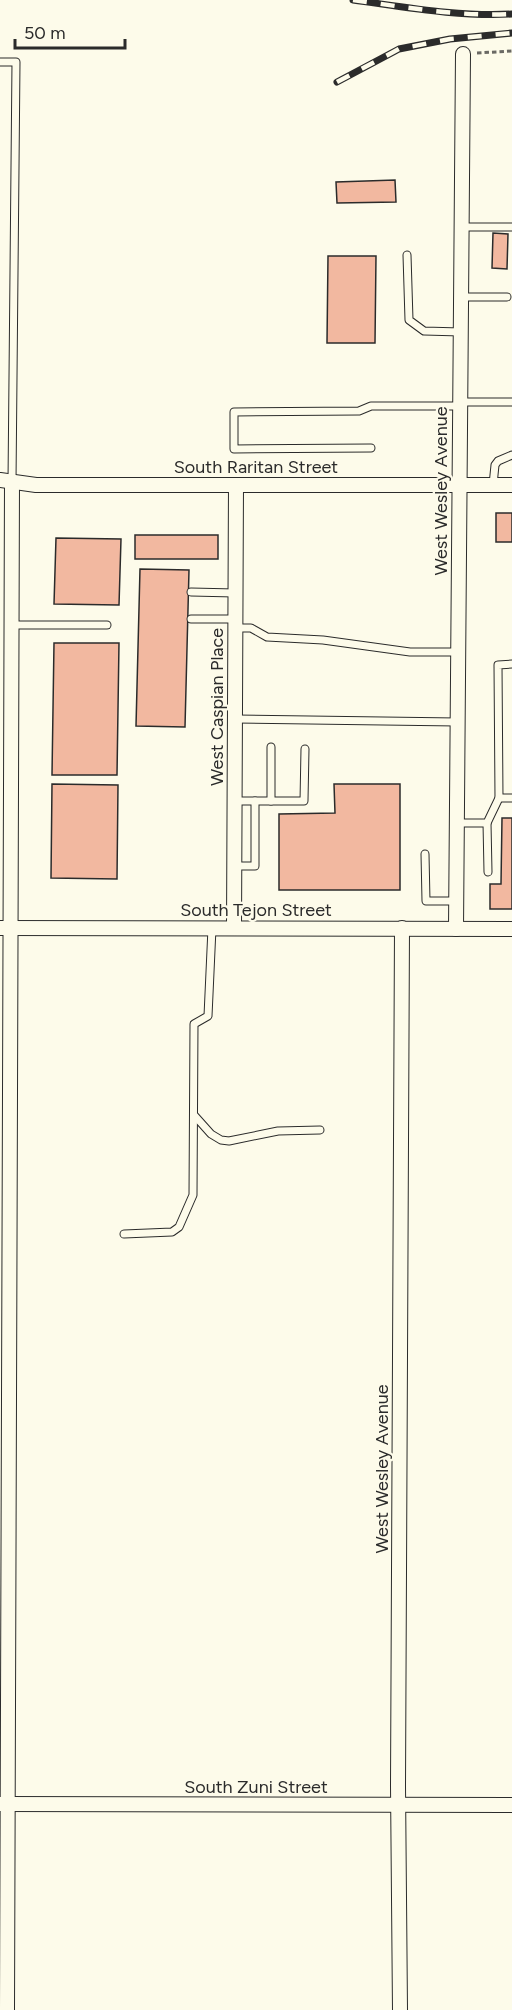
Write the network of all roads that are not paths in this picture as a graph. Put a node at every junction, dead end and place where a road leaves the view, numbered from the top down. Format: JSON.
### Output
{"nodes":[{"id":1,"x":463,"y":54,"type":"road end"},
{"id":2,"x":0,"y":62,"type":"edge"},
{"id":3,"x":461,"y":227,"type":"junction"},
{"id":4,"x":512,"y":227,"type":"edge"},
{"id":5,"x":407,"y":255,"type":"dead end"},
{"id":6,"x":461,"y":297,"type":"junction"},
{"id":7,"x":507,"y":297,"type":"dead end"},
{"id":8,"x":461,"y":332,"type":"junction"},
{"id":9,"x":512,"y":402,"type":"edge"},
{"id":10,"x":460,"y":404,"type":"junction"},
{"id":11,"x":371,"y":448,"type":"dead end"},
{"id":12,"x":512,"y":455,"type":"edge"},
{"id":13,"x":6,"y":481,"type":"edge"},
{"id":14,"x":236,"y":485,"type":"junction"},
{"id":15,"x":459,"y":485,"type":"junction"},
{"id":16,"x":493,"y":485,"type":"junction"},
{"id":17,"x":512,"y":486,"type":"edge"},
{"id":18,"x":191,"y":592,"type":"dead end"},
{"id":19,"x":236,"y":593,"type":"junction"},
{"id":20,"x":191,"y":619,"type":"dead end"},
{"id":21,"x":235,"y":624,"type":"junction"},
{"id":22,"x":11,"y":625,"type":"junction"},
{"id":23,"x":107,"y":625,"type":"dead end"},
{"id":24,"x":458,"y":652,"type":"junction"},
{"id":25,"x":512,"y":664,"type":"edge"},
{"id":26,"x":235,"y":719,"type":"junction"},
{"id":27,"x":458,"y":722,"type":"junction"},
{"id":28,"x":271,"y":747,"type":"dead end"},
{"id":29,"x":305,"y":749,"type":"dead end"},
{"id":30,"x":499,"y":798,"type":"junction"},
{"id":31,"x":512,"y":798,"type":"edge"},
{"id":32,"x":235,"y":801,"type":"junction"},
{"id":33,"x":255,"y":801,"type":"junction"},
{"id":34,"x":272,"y":801,"type":"junction"},
{"id":35,"x":457,"y":823,"type":"junction"},
{"id":36,"x":488,"y":823,"type":"junction"},
{"id":37,"x":425,"y":854,"type":"dead end"},
{"id":38,"x":234,"y":866,"type":"junction"},
{"id":39,"x":488,"y":872,"type":"dead end"},
{"id":40,"x":456,"y":901,"type":"junction"},
{"id":41,"x":5,"y":928,"type":"edge"},
{"id":42,"x":212,"y":928,"type":"junction"},
{"id":43,"x":234,"y":928,"type":"junction"},
{"id":44,"x":402,"y":928,"type":"junction"},
{"id":45,"x":456,"y":928,"type":"junction"},
{"id":46,"x":512,"y":929,"type":"edge"},
{"id":47,"x":194,"y":1115,"type":"junction"},
{"id":48,"x":320,"y":1130,"type":"dead end"},
{"id":49,"x":124,"y":1234,"type":"dead end"},
{"id":50,"x":4,"y":1365,"type":"edge"},
{"id":51,"x":3,"y":1804,"type":"edge"},
{"id":52,"x":400,"y":1805,"type":"junction"},
{"id":53,"x":512,"y":1805,"type":"edge"},
{"id":54,"x":3,"y":1977,"type":"edge"},
{"id":55,"x":7,"y":2010,"type":"edge"},
{"id":56,"x":400,"y":2010,"type":"edge"}],
"edges":[{"from":1,"to":3,"type":"street","name":"West Wesley Avenue"},
{"from":2,"to":13,"type":"lane"},
{"from":3,"to":4,"type":"lane"},
{"from":3,"to":6,"type":"street","name":"West Wesley Avenue"},
{"from":5,"to":8,"type":"lane"},
{"from":6,"to":7,"type":"lane"},
{"from":6,"to":8,"type":"street","name":"West Wesley Avenue"},
{"from":8,"to":10,"type":"street","name":"West Wesley Avenue"},
{"from":9,"to":10,"type":"lane"},
{"from":10,"to":11,"type":"lane"},
{"from":10,"to":15,"type":"street","name":"West Wesley Avenue"},
{"from":12,"to":16,"type":"lane"},
{"from":13,"to":14,"type":"street","name":"South Raritan Street"},
{"from":13,"to":22,"type":"street"},
{"from":14,"to":15,"type":"street","name":"South Raritan Street"},
{"from":14,"to":19,"type":"street","name":"West Caspian Place"},
{"from":15,"to":16,"type":"street","name":"South Raritan Street"},
{"from":15,"to":24,"type":"street","name":"West Wesley Avenue"},
{"from":16,"to":17,"type":"street","name":"South Raritan Street"},
{"from":18,"to":19,"type":"lane"},
{"from":19,"to":21,"type":"street","name":"West Caspian Place"},
{"from":20,"to":21,"type":"lane"},
{"from":21,"to":24,"type":"lane"},
{"from":21,"to":26,"type":"street","name":"West Caspian Place"},
{"from":22,"to":23,"type":"lane"},
{"from":22,"to":41,"type":"street"},
{"from":24,"to":27,"type":"street","name":"West Wesley Avenue"},
{"from":25,"to":30,"type":"lane"},
{"from":26,"to":27,"type":"lane"},
{"from":26,"to":32,"type":"street","name":"West Caspian Place"},
{"from":27,"to":35,"type":"street","name":"West Wesley Avenue"},
{"from":28,"to":34,"type":"lane"},
{"from":29,"to":34,"type":"lane"},
{"from":30,"to":31,"type":"lane"},
{"from":30,"to":36,"type":"lane"},
{"from":32,"to":33,"type":"lane"},
{"from":32,"to":38,"type":"street","name":"West Caspian Place"},
{"from":33,"to":34,"type":"lane"},
{"from":33,"to":38,"type":"lane"},
{"from":35,"to":36,"type":"lane"},
{"from":35,"to":40,"type":"street","name":"West Wesley Avenue"},
{"from":36,"to":39,"type":"lane"},
{"from":37,"to":40,"type":"lane"},
{"from":38,"to":43,"type":"street","name":"West Caspian Place"},
{"from":40,"to":45,"type":"street","name":"West Wesley Avenue"},
{"from":41,"to":42,"type":"street","name":"South Tejon Street"},
{"from":41,"to":50,"type":"street"},
{"from":42,"to":43,"type":"street","name":"South Tejon Street"},
{"from":42,"to":47,"type":"lane"},
{"from":43,"to":44,"type":"street","name":"South Tejon Street"},
{"from":44,"to":45,"type":"street","name":"South Tejon Street"},
{"from":44,"to":52,"type":"street","name":"West Wesley Avenue"},
{"from":45,"to":46,"type":"street","name":"South Tejon Street"},
{"from":47,"to":48,"type":"lane"},
{"from":47,"to":49,"type":"lane"},
{"from":50,"to":51,"type":"street"},
{"from":51,"to":52,"type":"street","name":"South Zuni Street"},
{"from":51,"to":54,"type":"street"},
{"from":52,"to":53,"type":"street","name":"South Zuni Street"},
{"from":52,"to":56,"type":"street","name":"West Wesley Avenue"},
{"from":54,"to":55,"type":"street"}]}
